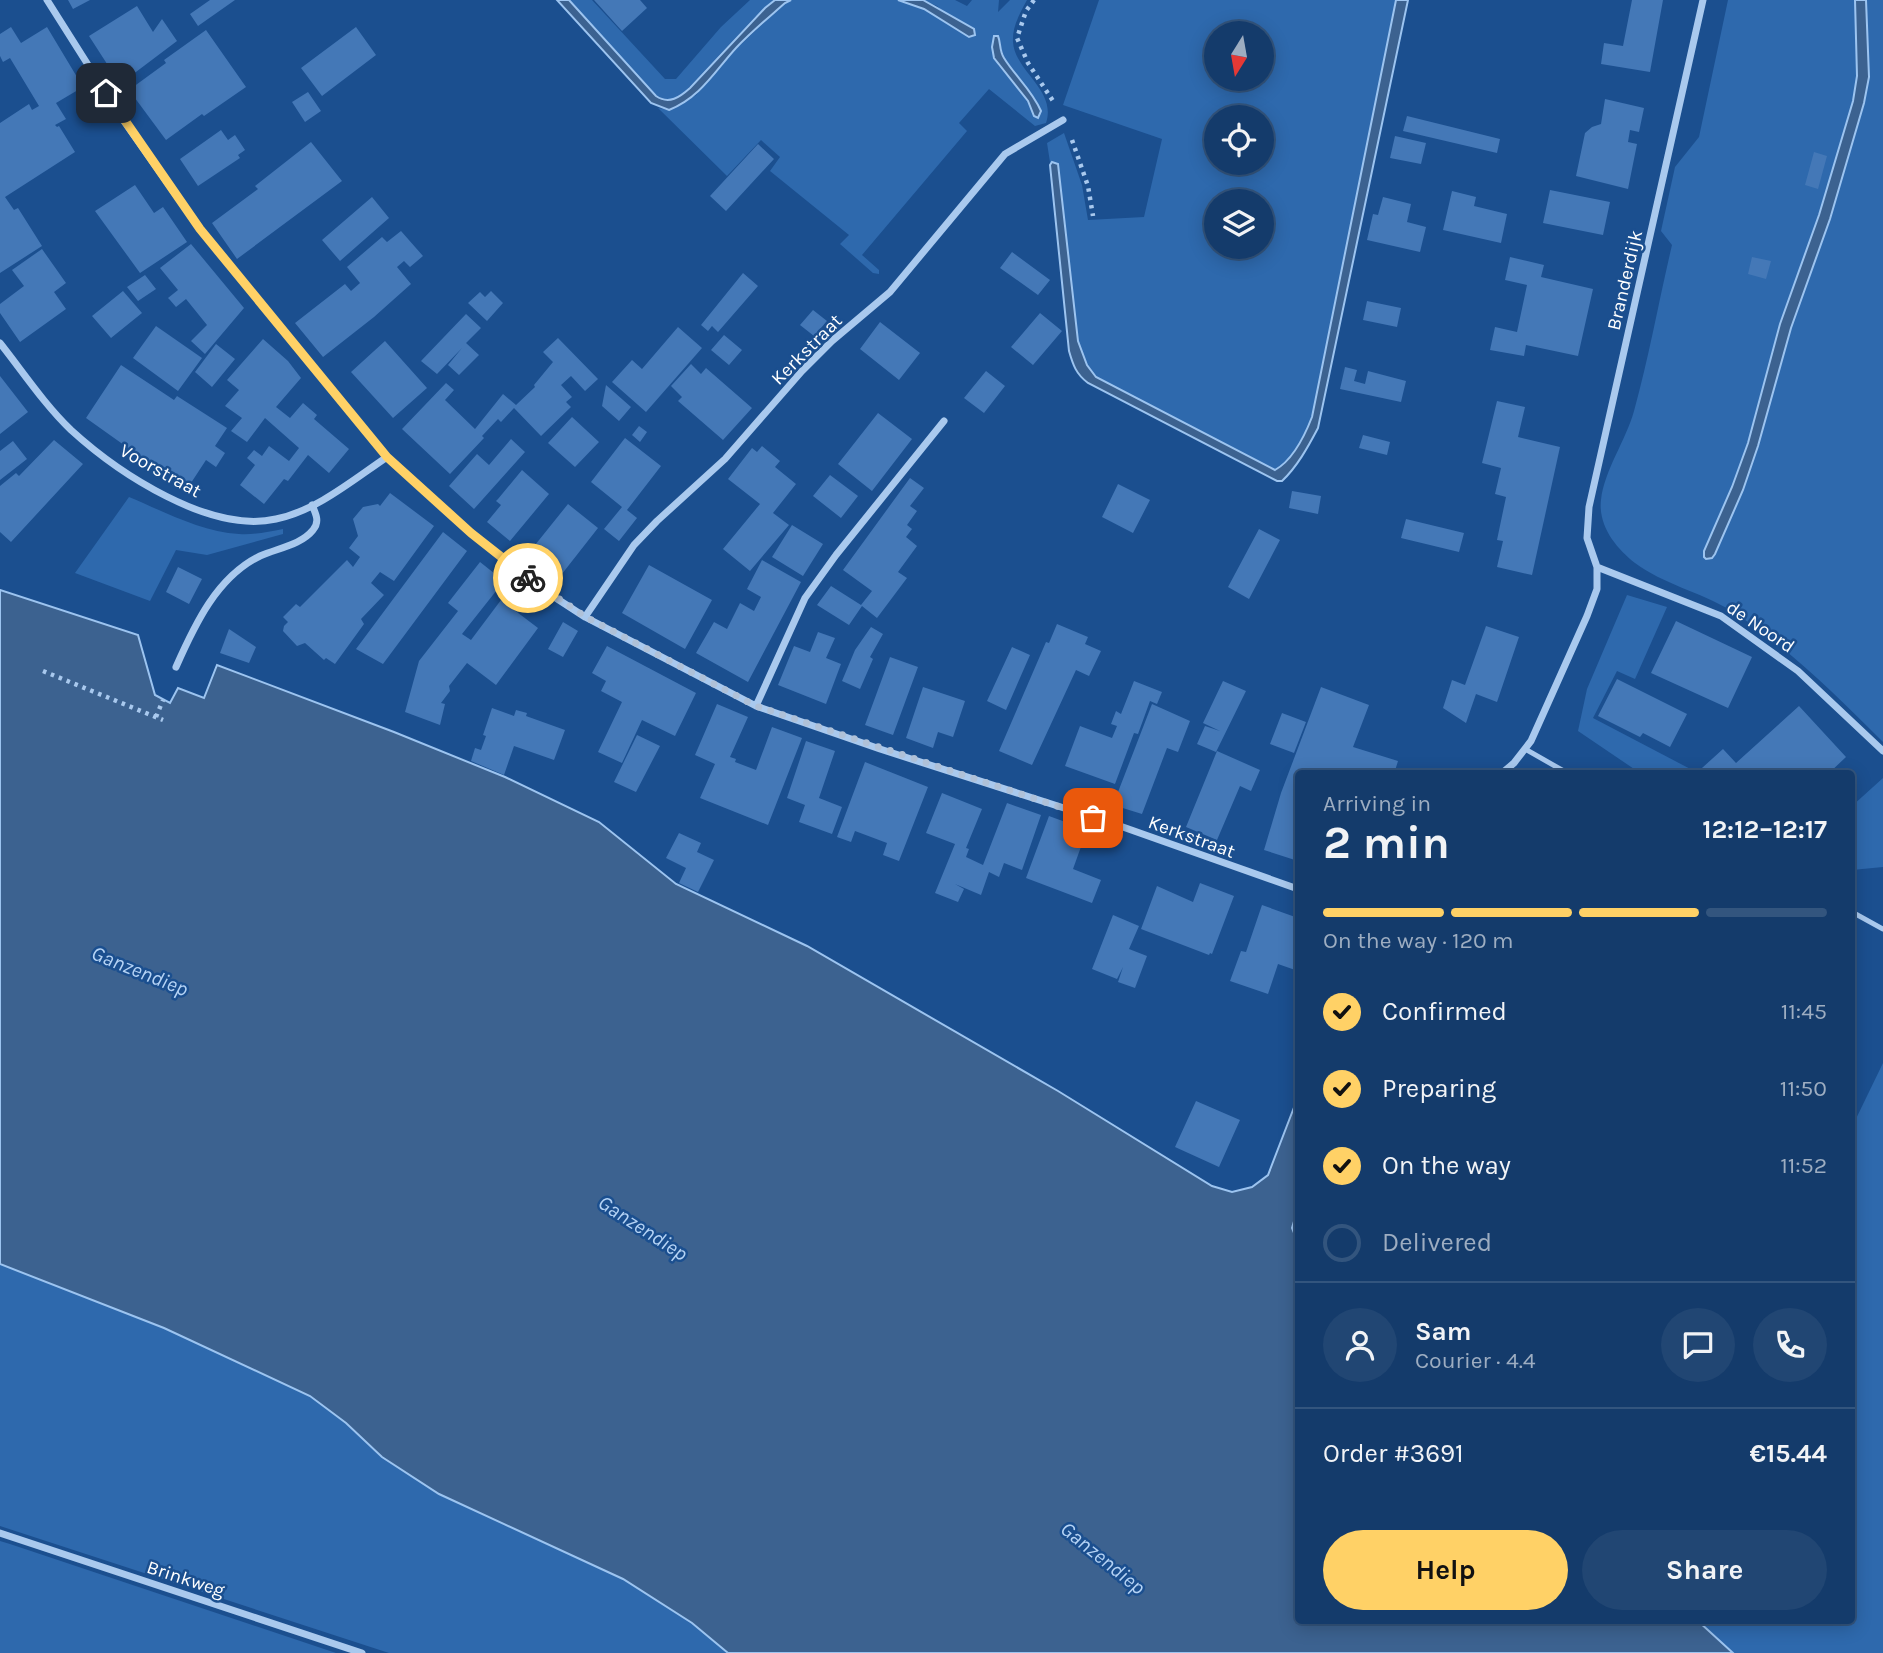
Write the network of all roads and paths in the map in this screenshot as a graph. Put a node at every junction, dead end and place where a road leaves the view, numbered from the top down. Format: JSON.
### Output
{"nodes":[{"id":1,"x":47,"y":0,"type":"edge"},
{"id":2,"x":1703,"y":0,"type":"edge"},
{"id":3,"x":1063,"y":120,"type":"dead end"},
{"id":4,"x":0,"y":343,"type":"edge"},
{"id":5,"x":944,"y":421,"type":"dead end"},
{"id":6,"x":387,"y":457,"type":"junction"},
{"id":7,"x":312,"y":505,"type":"junction"},
{"id":8,"x":1597,"y":567,"type":"junction"},
{"id":9,"x":586,"y":617,"type":"junction"},
{"id":10,"x":176,"y":667,"type":"dead end"},
{"id":11,"x":43,"y":671,"type":"dead end"},
{"id":12,"x":163,"y":699,"type":"dead end"},
{"id":13,"x":756,"y":706,"type":"junction"},
{"id":14,"x":156,"y":717,"type":"junction"},
{"id":15,"x":163,"y":720,"type":"dead end"},
{"id":16,"x":1525,"y":749,"type":"junction"},
{"id":17,"x":1883,"y":751,"type":"edge"},
{"id":18,"x":1506,"y":770,"type":"edge"},
{"id":19,"x":1562,"y":770,"type":"edge"},
{"id":20,"x":1295,"y":888,"type":"edge"},
{"id":21,"x":1855,"y":914,"type":"edge"},
{"id":22,"x":1883,"y":929,"type":"edge"},
{"id":23,"x":0,"y":1534,"type":"edge"},
{"id":24,"x":362,"y":1653,"type":"edge"}],
"edges":[{"from":1,"to":6,"type":"street","name":"Kerkstraat"},
{"from":2,"to":8,"type":"street","name":"Branderdijk"},
{"from":3,"to":9,"type":"street","name":"Kerkstraat"},
{"from":4,"to":7,"type":"street","name":"Voorstraat"},
{"from":5,"to":13,"type":"street"},
{"from":6,"to":7,"type":"street","name":"Voorstraat"},
{"from":6,"to":9,"type":"street","name":"Kerkstraat"},
{"from":7,"to":10,"type":"street"},
{"from":8,"to":16,"type":"street"},
{"from":8,"to":17,"type":"street","name":"de Noord"},
{"from":9,"to":13,"type":"street","name":"Kerkstraat"},
{"from":11,"to":14,"type":"path"},
{"from":12,"to":14,"type":"path"},
{"from":13,"to":20,"type":"street","name":"Kerkstraat"},
{"from":14,"to":15,"type":"path"},
{"from":16,"to":18,"type":"street"},
{"from":16,"to":19,"type":"lane"},
{"from":21,"to":22,"type":"lane"},
{"from":23,"to":24,"type":"street","name":"Brinkweg"}]}
